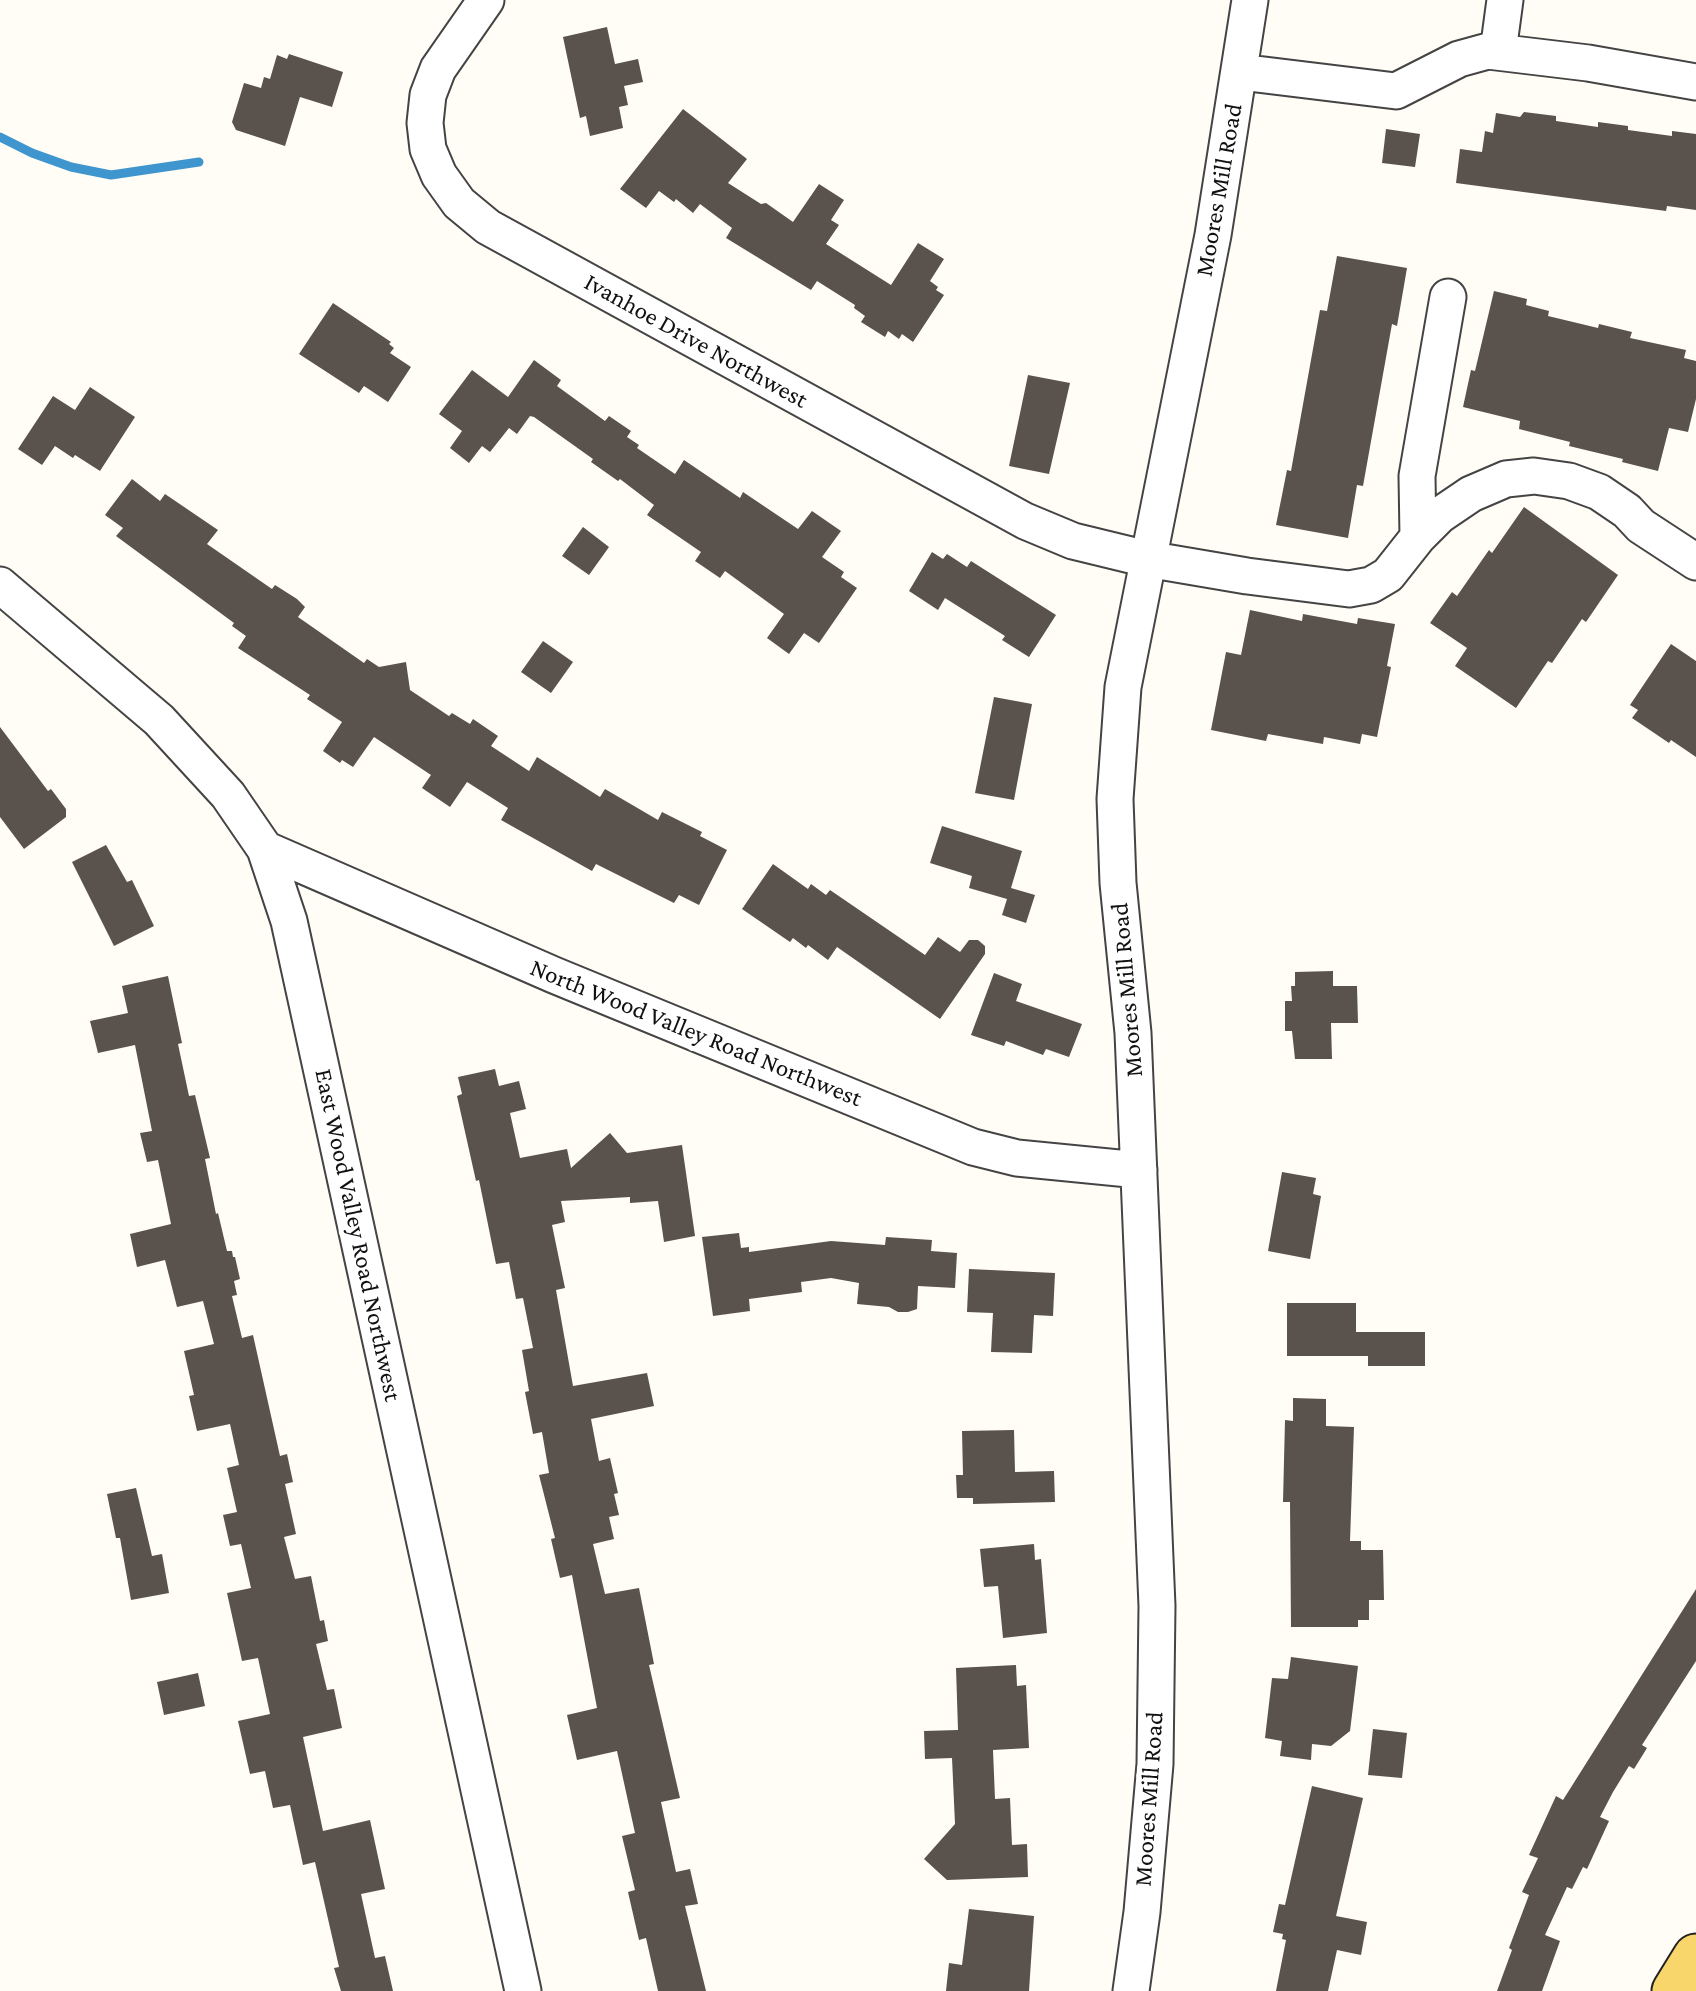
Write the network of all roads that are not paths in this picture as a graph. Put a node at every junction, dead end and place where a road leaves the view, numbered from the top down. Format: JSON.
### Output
{"nodes":[{"id":1,"x":486,"y":0,"type":"edge"},
{"id":2,"x":1250,"y":0,"type":"edge"},
{"id":3,"x":1505,"y":0,"type":"edge"},
{"id":4,"x":1498,"y":52,"type":"junction"},
{"id":5,"x":1240,"y":72,"type":"junction"},
{"id":6,"x":1696,"y":82,"type":"edge"},
{"id":7,"x":1448,"y":297,"type":"dead end"},
{"id":8,"x":1418,"y":536,"type":"junction"},
{"id":9,"x":1147,"y":559,"type":"junction"},
{"id":10,"x":1696,"y":562,"type":"edge"},
{"id":11,"x":0,"y":585,"type":"edge"},
{"id":12,"x":265,"y":849,"type":"junction"},
{"id":13,"x":1139,"y":1170,"type":"junction"},
{"id":14,"x":1696,"y":1956,"type":"edge"},
{"id":15,"x":523,"y":1991,"type":"edge"},
{"id":16,"x":1131,"y":1991,"type":"edge"},
{"id":17,"x":1675,"y":1991,"type":"edge"}],
"edges":[{"from":1,"to":9,"type":"street","name":"Ivanhoe Drive Northwest"},
{"from":2,"to":5,"type":"street","name":"Moores Mill Road"},
{"from":3,"to":4,"type":"street"},
{"from":4,"to":5,"type":"street"},
{"from":4,"to":6,"type":"street"},
{"from":5,"to":9,"type":"street","name":"Moores Mill Road"},
{"from":7,"to":8,"type":"street"},
{"from":8,"to":9,"type":"street","name":"Ivanhoe Drive Northwest"},
{"from":8,"to":10,"type":"street","name":"Ivanhoe Drive Northwest"},
{"from":9,"to":13,"type":"street","name":"Moores Mill Road"},
{"from":11,"to":12,"type":"street","name":"East Wood Valley Road Northwest"},
{"from":12,"to":13,"type":"street","name":"North Wood Valley Road Northwest"},
{"from":12,"to":15,"type":"street","name":"East Wood Valley Road Northwest"},
{"from":13,"to":16,"type":"street","name":"Moores Mill Road"},
{"from":14,"to":17,"type":"main road"}]}
